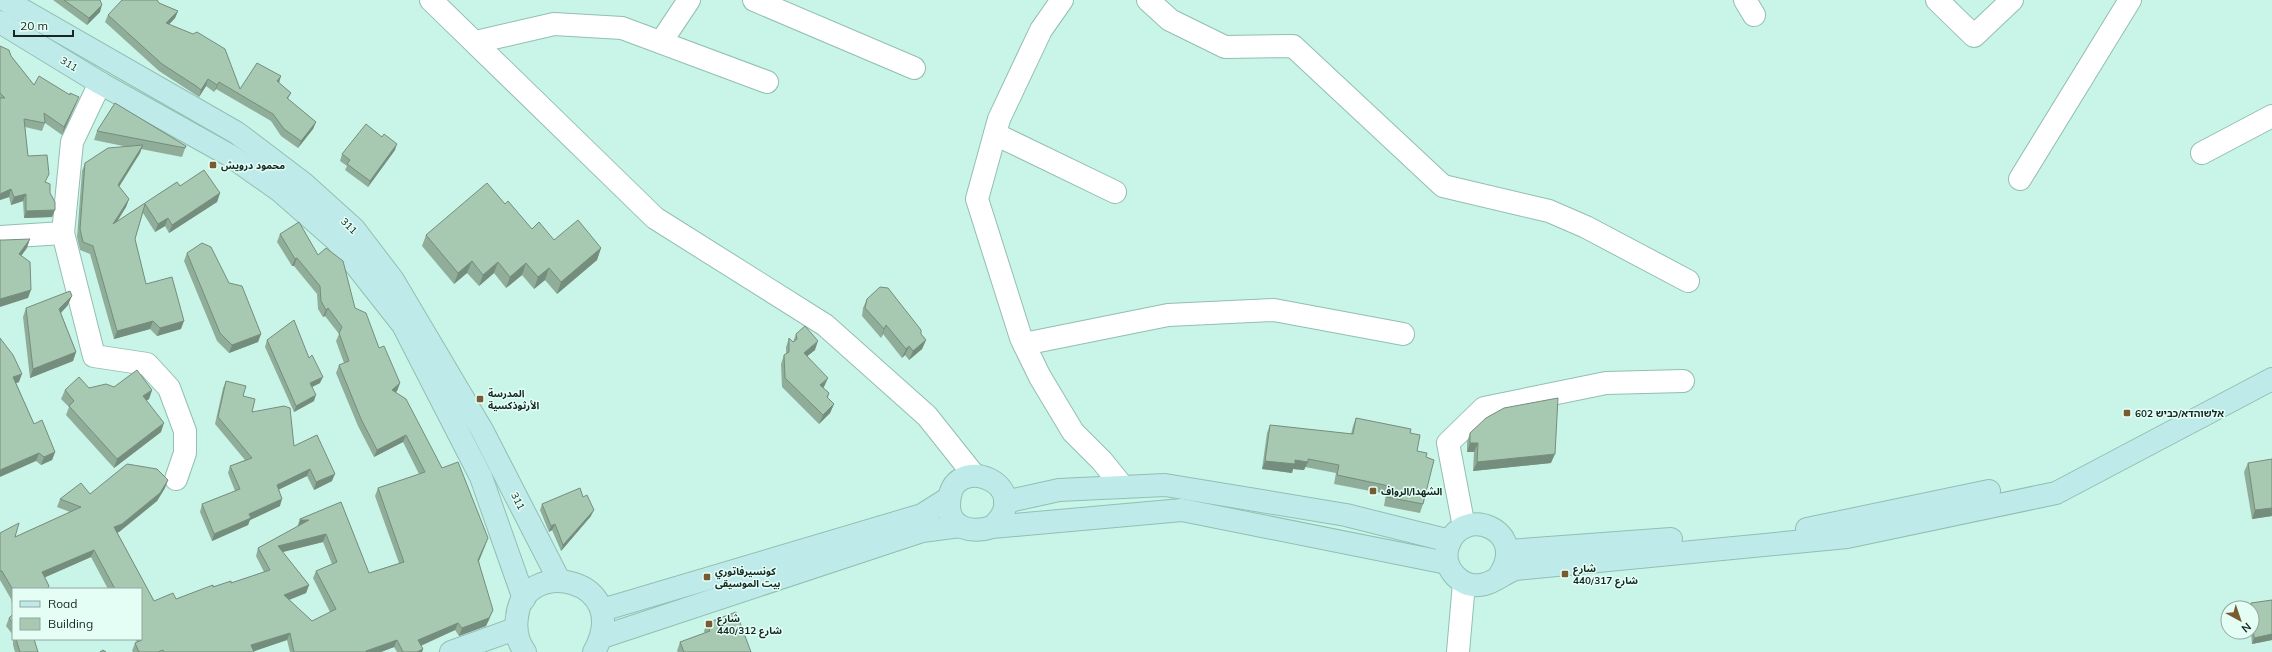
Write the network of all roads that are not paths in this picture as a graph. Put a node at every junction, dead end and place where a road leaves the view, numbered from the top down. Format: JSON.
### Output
{"nodes":[{"id":1,"x":6,"y":0,"type":"edge"},
{"id":2,"x":431,"y":0,"type":"edge"},
{"id":3,"x":689,"y":0,"type":"edge"},
{"id":4,"x":754,"y":0,"type":"edge"},
{"id":5,"x":1062,"y":0,"type":"edge"},
{"id":6,"x":1148,"y":0,"type":"edge"},
{"id":7,"x":1937,"y":0,"type":"edge"},
{"id":8,"x":2012,"y":0,"type":"edge"},
{"id":9,"x":2130,"y":0,"type":"edge"},
{"id":10,"x":0,"y":22,"type":"edge"},
{"id":11,"x":476,"y":42,"type":"junction"},
{"id":12,"x":661,"y":42,"type":"junction"},
{"id":13,"x":914,"y":68,"type":"dead end"},
{"id":14,"x":767,"y":82,"type":"dead end"},
{"id":15,"x":100,"y":83,"type":"junction"},
{"id":16,"x":2272,"y":116,"type":"edge"},
{"id":17,"x":995,"y":134,"type":"junction"},
{"id":18,"x":2202,"y":153,"type":"dead end"},
{"id":19,"x":2020,"y":178,"type":"dead end"},
{"id":20,"x":1115,"y":192,"type":"dead end"},
{"id":21,"x":63,"y":233,"type":"junction"},
{"id":22,"x":0,"y":237,"type":"edge"},
{"id":23,"x":1688,"y":281,"type":"dead end"},
{"id":24,"x":1403,"y":334,"type":"dead end"},
{"id":25,"x":1024,"y":344,"type":"junction"},
{"id":26,"x":2272,"y":365,"type":"edge"},
{"id":27,"x":2272,"y":379,"type":"edge"},
{"id":28,"x":1683,"y":381,"type":"dead end"},
{"id":29,"x":974,"y":475,"type":"junction"},
{"id":30,"x":176,"y":479,"type":"dead end"},
{"id":31,"x":1123,"y":487,"type":"junction"},
{"id":32,"x":949,"y":498,"type":"junction"},
{"id":33,"x":1005,"y":502,"type":"junction"},
{"id":34,"x":960,"y":526,"type":"junction"},
{"id":35,"x":992,"y":527,"type":"junction"},
{"id":36,"x":1457,"y":534,"type":"junction"},
{"id":37,"x":1508,"y":551,"type":"junction"},
{"id":38,"x":1447,"y":563,"type":"junction"},
{"id":39,"x":1499,"y":576,"type":"junction"},
{"id":40,"x":559,"y":580,"type":"junction"},
{"id":41,"x":1464,"y":583,"type":"junction"},
{"id":42,"x":524,"y":599,"type":"junction"},
{"id":43,"x":602,"y":610,"type":"junction"},
{"id":44,"x":515,"y":629,"type":"junction"},
{"id":45,"x":598,"y":645,"type":"edge"},
{"id":46,"x":451,"y":652,"type":"edge"},
{"id":47,"x":524,"y":652,"type":"edge"},
{"id":48,"x":1458,"y":652,"type":"edge"}],
"edges":[{"from":1,"to":40,"type":"street","name":"311"},
{"from":2,"to":11,"type":"street"},
{"from":3,"to":12,"type":"street"},
{"from":4,"to":13,"type":"street"},
{"from":5,"to":17,"type":"street"},
{"from":6,"to":23,"type":"street"},
{"from":7,"to":8,"type":"street"},
{"from":9,"to":19,"type":"street"},
{"from":10,"to":15,"type":"street","name":"311"},
{"from":11,"to":12,"type":"street"},
{"from":11,"to":29,"type":"street"},
{"from":12,"to":14,"type":"street"},
{"from":15,"to":21,"type":"street"},
{"from":15,"to":42,"type":"street","name":"311"},
{"from":16,"to":18,"type":"street"},
{"from":17,"to":20,"type":"street"},
{"from":17,"to":25,"type":"street"},
{"from":21,"to":22,"type":"street"},
{"from":21,"to":30,"type":"street"},
{"from":24,"to":25,"type":"street"},
{"from":25,"to":31,"type":"street"},
{"from":26,"to":37,"type":"street"},
{"from":27,"to":39,"type":"street"},
{"from":28,"to":36,"type":"street"},
{"from":29,"to":32,"type":"street"},
{"from":29,"to":33,"type":"street"},
{"from":31,"to":33,"type":"street"},
{"from":31,"to":36,"type":"street"},
{"from":32,"to":34,"type":"street"},
{"from":32,"to":43,"type":"street"},
{"from":33,"to":35,"type":"street"},
{"from":34,"to":35,"type":"street"},
{"from":34,"to":45,"type":"street"},
{"from":35,"to":38,"type":"street"},
{"from":36,"to":37,"type":"street"},
{"from":36,"to":38,"type":"street"},
{"from":37,"to":39,"type":"street"},
{"from":38,"to":41,"type":"street"},
{"from":39,"to":41,"type":"street"},
{"from":40,"to":42,"type":"street"},
{"from":40,"to":43,"type":"street"},
{"from":41,"to":48,"type":"street"},
{"from":42,"to":44,"type":"street"},
{"from":43,"to":45,"type":"street"},
{"from":44,"to":46,"type":"street"},
{"from":44,"to":47,"type":"street"}]}
